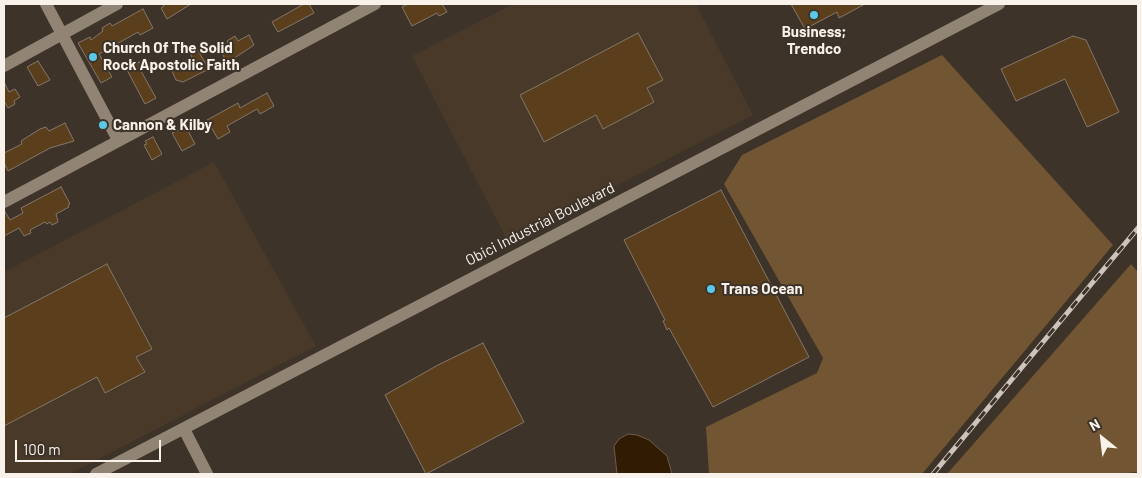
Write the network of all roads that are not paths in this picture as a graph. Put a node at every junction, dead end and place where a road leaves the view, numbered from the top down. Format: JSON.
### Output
{"nodes":[{"id":1,"x":46,"y":4,"type":"edge"},
{"id":2,"x":117,"y":4,"type":"edge"},
{"id":3,"x":375,"y":4,"type":"edge"},
{"id":4,"x":999,"y":4,"type":"edge"},
{"id":5,"x":62,"y":34,"type":"junction"},
{"id":6,"x":4,"y":66,"type":"edge"},
{"id":7,"x":118,"y":140,"type":"junction"},
{"id":8,"x":4,"y":202,"type":"edge"},
{"id":9,"x":184,"y":429,"type":"junction"},
{"id":10,"x":96,"y":474,"type":"edge"},
{"id":11,"x":207,"y":474,"type":"edge"}],
"edges":[{"from":1,"to":5,"type":"street"},
{"from":2,"to":5,"type":"street"},
{"from":3,"to":7,"type":"street"},
{"from":4,"to":9,"type":"street","name":"Obici Industrial Boulevard"},
{"from":5,"to":6,"type":"street"},
{"from":5,"to":7,"type":"street"},
{"from":7,"to":8,"type":"street"},
{"from":9,"to":10,"type":"street","name":"Obici Industrial Boulevard"},
{"from":9,"to":11,"type":"street"}]}
